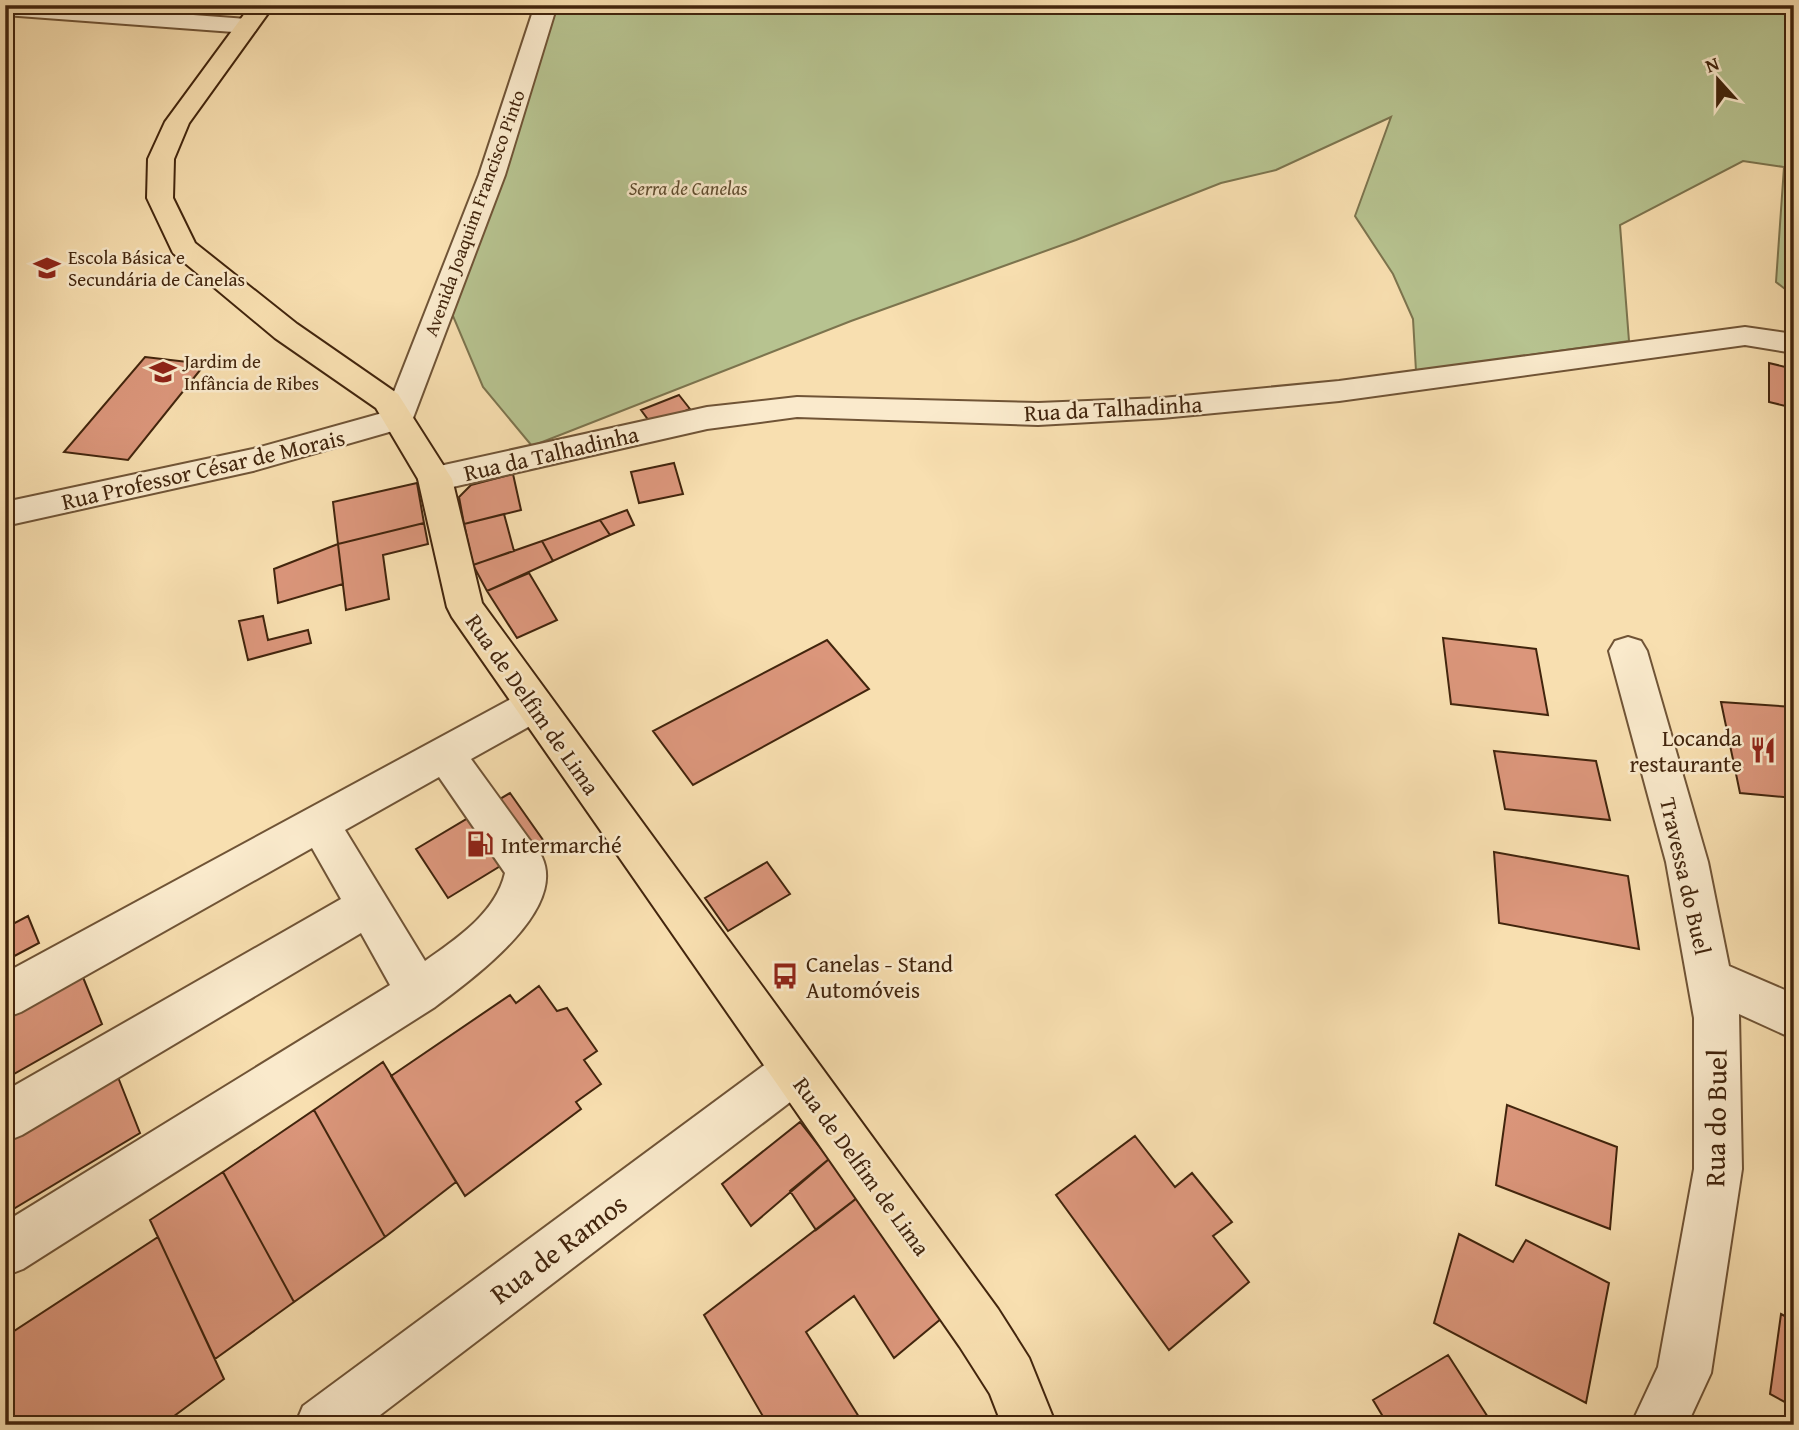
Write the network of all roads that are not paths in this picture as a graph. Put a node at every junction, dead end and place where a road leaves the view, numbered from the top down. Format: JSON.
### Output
{"nodes":[{"id":1,"x":546,"y":5,"type":"edge"},
{"id":2,"x":5,"y":8,"type":"edge"},
{"id":3,"x":255,"y":15,"type":"edge"},
{"id":4,"x":1794,"y":344,"type":"edge"},
{"id":5,"x":399,"y":419,"type":"junction"},
{"id":6,"x":435,"y":479,"type":"junction"},
{"id":7,"x":5,"y":514,"type":"edge"},
{"id":8,"x":1628,"y":651,"type":"dead end"},
{"id":9,"x":534,"y":705,"type":"junction"},
{"id":10,"x":445,"y":754,"type":"junction"},
{"id":11,"x":320,"y":823,"type":"junction"},
{"id":12,"x":368,"y":906,"type":"junction"},
{"id":13,"x":1710,"y":979,"type":"junction"},
{"id":14,"x":419,"y":992,"type":"junction"},
{"id":15,"x":5,"y":997,"type":"edge"},
{"id":16,"x":1794,"y":1017,"type":"edge"},
{"id":17,"x":794,"y":1071,"type":"junction"},
{"id":18,"x":5,"y":1118,"type":"edge"},
{"id":19,"x":5,"y":1251,"type":"edge"},
{"id":20,"x":322,"y":1425,"type":"edge"},
{"id":21,"x":1028,"y":1425,"type":"edge"},
{"id":22,"x":1657,"y":1425,"type":"edge"}],
"edges":[{"from":1,"to":5,"type":"street","name":"Avenida Joaquim Francisco Pinto"},
{"from":2,"to":3,"type":"street"},
{"from":3,"to":5,"type":"main road","name":"Rua de Delfim de Lima"},
{"from":4,"to":6,"type":"street","name":"Rua da Talhadinha"},
{"from":5,"to":6,"type":"main road","name":"Rua de Delfim de Lima"},
{"from":5,"to":7,"type":"street","name":"Rua Professor César de Morais"},
{"from":6,"to":9,"type":"main road","name":"Rua de Delfim de Lima"},
{"from":8,"to":13,"type":"street","name":"Travessa do Buel"},
{"from":9,"to":10,"type":"street"},
{"from":9,"to":17,"type":"main road","name":"Rua de Delfim de Lima"},
{"from":10,"to":11,"type":"street"},
{"from":10,"to":14,"type":"street"},
{"from":11,"to":12,"type":"street"},
{"from":11,"to":15,"type":"street"},
{"from":12,"to":14,"type":"street"},
{"from":12,"to":18,"type":"street"},
{"from":13,"to":16,"type":"street"},
{"from":13,"to":22,"type":"street","name":"Rua do Buel"},
{"from":14,"to":19,"type":"street"},
{"from":17,"to":20,"type":"street","name":"Rua de Ramos"},
{"from":17,"to":21,"type":"main road","name":"Rua de Delfim de Lima"}]}
